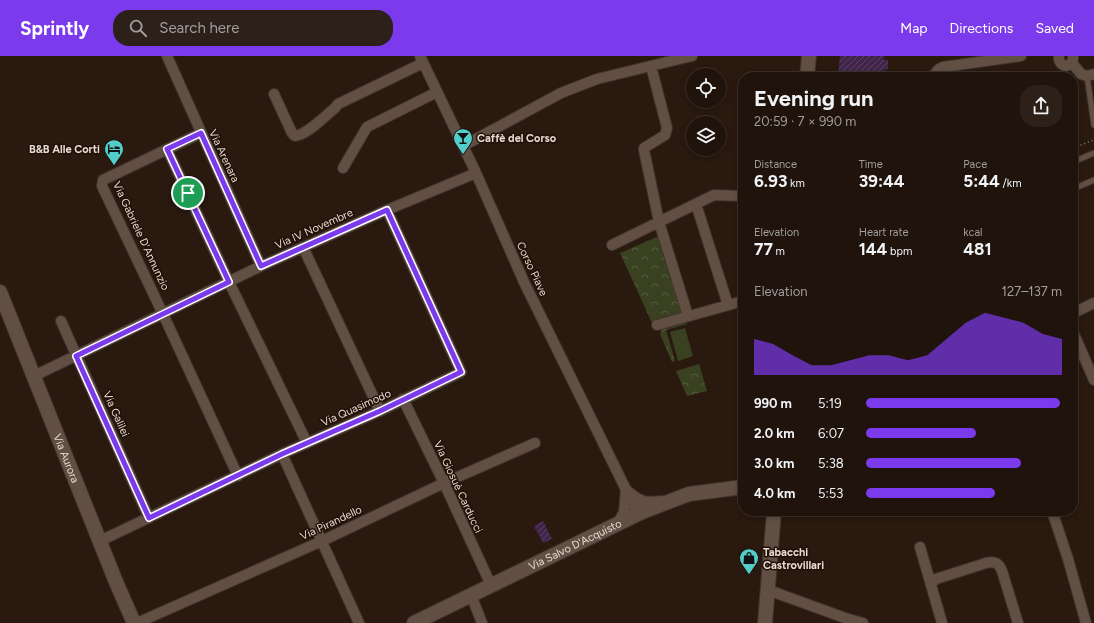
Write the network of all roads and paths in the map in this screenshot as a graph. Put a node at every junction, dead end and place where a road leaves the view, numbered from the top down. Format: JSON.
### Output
{"nodes":[{"id":1,"x":167,"y":56,"type":"edge"},
{"id":2,"x":692,"y":56,"type":"edge"},
{"id":3,"x":809,"y":56,"type":"edge"},
{"id":4,"x":1021,"y":56,"type":"edge"},
{"id":5,"x":1060,"y":56,"type":"edge"},
{"id":6,"x":422,"y":59,"type":"edge"},
{"id":7,"x":1072,"y":60,"type":"edge"},
{"id":8,"x":652,"y":62,"type":"edge"},
{"id":9,"x":808,"y":72,"type":"edge"},
{"id":10,"x":936,"y":72,"type":"edge"},
{"id":11,"x":1090,"y":75,"type":"edge"},
{"id":12,"x":437,"y":92,"type":"junction"},
{"id":13,"x":274,"y":94,"type":"dead end"},
{"id":14,"x":1092,"y":99,"type":"edge"},
{"id":15,"x":1094,"y":125,"type":"edge"},
{"id":16,"x":201,"y":133,"type":"junction"},
{"id":17,"x":1094,"y":140,"type":"edge"},
{"id":18,"x":463,"y":146,"type":"junction"},
{"id":19,"x":1078,"y":146,"type":"edge"},
{"id":20,"x":167,"y":149,"type":"junction"},
{"id":21,"x":1094,"y":153,"type":"edge"},
{"id":22,"x":1078,"y":160,"type":"edge"},
{"id":23,"x":343,"y":168,"type":"dead end"},
{"id":24,"x":476,"y":173,"type":"junction"},
{"id":25,"x":1094,"y":180,"type":"edge"},
{"id":26,"x":1078,"y":187,"type":"edge"},
{"id":27,"x":738,"y":196,"type":"edge"},
{"id":28,"x":696,"y":204,"type":"junction"},
{"id":29,"x":387,"y":210,"type":"junction"},
{"id":30,"x":659,"y":222,"type":"junction"},
{"id":31,"x":612,"y":245,"type":"dead end"},
{"id":32,"x":303,"y":247,"type":"junction"},
{"id":33,"x":261,"y":266,"type":"junction"},
{"id":34,"x":229,"y":282,"type":"junction"},
{"id":35,"x":0,"y":292,"type":"edge"},
{"id":36,"x":738,"y":302,"type":"edge"},
{"id":37,"x":1094,"y":303,"type":"edge"},
{"id":38,"x":728,"y":305,"type":"junction"},
{"id":39,"x":1078,"y":311,"type":"edge"},
{"id":40,"x":163,"y":314,"type":"junction"},
{"id":41,"x":688,"y":316,"type":"junction"},
{"id":42,"x":61,"y":321,"type":"dead end"},
{"id":43,"x":657,"y":325,"type":"dead end"},
{"id":44,"x":1078,"y":343,"type":"edge"},
{"id":45,"x":76,"y":356,"type":"junction"},
{"id":46,"x":34,"y":376,"type":"junction"},
{"id":47,"x":1094,"y":380,"type":"edge"},
{"id":48,"x":403,"y":400,"type":"junction"},
{"id":49,"x":380,"y":411,"type":"junction"},
{"id":50,"x":307,"y":443,"type":"junction"},
{"id":51,"x":535,"y":443,"type":"dead end"},
{"id":52,"x":282,"y":454,"type":"junction"},
{"id":53,"x":238,"y":476,"type":"junction"},
{"id":54,"x":444,"y":483,"type":"junction"},
{"id":55,"x":738,"y":488,"type":"edge"},
{"id":56,"x":626,"y":489,"type":"junction"},
{"id":57,"x":678,"y":499,"type":"junction"},
{"id":58,"x":638,"y":514,"type":"junction"},
{"id":59,"x":774,"y":516,"type":"edge"},
{"id":60,"x":1054,"y":516,"type":"edge"},
{"id":61,"x":149,"y":518,"type":"junction"},
{"id":62,"x":618,"y":523,"type":"junction"},
{"id":63,"x":100,"y":541,"type":"junction"},
{"id":64,"x":322,"y":541,"type":"junction"},
{"id":65,"x":920,"y":547,"type":"dead end"},
{"id":66,"x":931,"y":583,"type":"junction"},
{"id":67,"x":491,"y":585,"type":"junction"},
{"id":68,"x":768,"y":590,"type":"junction"},
{"id":69,"x":471,"y":595,"type":"junction"},
{"id":70,"x":422,"y":621,"type":"edge"},
{"id":71,"x":134,"y":623,"type":"edge"},
{"id":72,"x":137,"y":623,"type":"edge"},
{"id":73,"x":359,"y":623,"type":"edge"},
{"id":74,"x":482,"y":623,"type":"edge"},
{"id":75,"x":765,"y":623,"type":"edge"},
{"id":76,"x":863,"y":623,"type":"edge"},
{"id":77,"x":942,"y":623,"type":"edge"},
{"id":78,"x":1018,"y":623,"type":"edge"},
{"id":79,"x":1086,"y":623,"type":"edge"}],
"edges":[{"from":1,"to":16,"type":"street","name":"Via Arenara"},
{"from":2,"to":8,"type":"street"},
{"from":3,"to":9,"type":"street"},
{"from":4,"to":10,"type":"street"},
{"from":5,"to":7,"type":"street"},
{"from":6,"to":12,"type":"street","name":"Corso Piave"},
{"from":6,"to":13,"type":"street"},
{"from":7,"to":11,"type":"street"},
{"from":8,"to":18,"type":"street"},
{"from":8,"to":30,"type":"street"},
{"from":11,"to":14,"type":"lane"},
{"from":12,"to":18,"type":"street","name":"Corso Piave"},
{"from":12,"to":23,"type":"street"},
{"from":14,"to":15,"type":"lane"},
{"from":16,"to":20,"type":"street","name":"Via Gabriele D'Annunzio"},
{"from":16,"to":33,"type":"street","name":"Via Arenara"},
{"from":17,"to":19,"type":"path"},
{"from":18,"to":24,"type":"street","name":"Corso Piave"},
{"from":20,"to":34,"type":"street"},
{"from":20,"to":40,"type":"street","name":"Via Gabriele D'Annunzio"},
{"from":21,"to":22,"type":"lane"},
{"from":24,"to":29,"type":"street","name":"Via IV Novembre"},
{"from":24,"to":56,"type":"street","name":"Corso Piave"},
{"from":25,"to":26,"type":"lane"},
{"from":27,"to":28,"type":"street"},
{"from":28,"to":30,"type":"street"},
{"from":28,"to":38,"type":"street"},
{"from":29,"to":32,"type":"street","name":"Via IV Novembre"},
{"from":29,"to":48,"type":"street","name":"Via Quasimodo"},
{"from":30,"to":31,"type":"street"},
{"from":30,"to":41,"type":"street"},
{"from":32,"to":33,"type":"street","name":"Via IV Novembre"},
{"from":32,"to":49,"type":"street"},
{"from":33,"to":34,"type":"street","name":"Via IV Novembre"},
{"from":34,"to":40,"type":"street","name":"Via IV Novembre"},
{"from":34,"to":50,"type":"street"},
{"from":35,"to":46,"type":"street","name":"Via Aurora"},
{"from":36,"to":38,"type":"street"},
{"from":37,"to":39,"type":"street"},
{"from":38,"to":41,"type":"street"},
{"from":40,"to":45,"type":"street","name":"Via IV Novembre"},
{"from":40,"to":53,"type":"street"},
{"from":41,"to":43,"type":"street"},
{"from":42,"to":45,"type":"street","name":"Via Galilei"},
{"from":44,"to":47,"type":"street"},
{"from":45,"to":46,"type":"street","name":"Via IV Novembre"},
{"from":45,"to":61,"type":"street","name":"Via Galilei"},
{"from":46,"to":63,"type":"street","name":"Via Aurora"},
{"from":48,"to":49,"type":"street","name":"Via Quasimodo"},
{"from":48,"to":54,"type":"street","name":"Via Giosuè Carducci"},
{"from":49,"to":50,"type":"street","name":"Via Quasimodo"},
{"from":50,"to":52,"type":"street","name":"Via Quasimodo"},
{"from":51,"to":54,"type":"street","name":"Via Pirandello"},
{"from":52,"to":53,"type":"street","name":"Via Quasimodo"},
{"from":52,"to":64,"type":"street"},
{"from":53,"to":61,"type":"street","name":"Via Quasimodo"},
{"from":54,"to":64,"type":"street","name":"Via Pirandello"},
{"from":54,"to":67,"type":"street","name":"Via Giosuè Carducci"},
{"from":55,"to":57,"type":"street","name":"Via Salvo D'Acquisto"},
{"from":56,"to":57,"type":"street","name":"Corso Piave"},
{"from":56,"to":58,"type":"street","name":"Corso Piave"},
{"from":56,"to":62,"type":"street"},
{"from":57,"to":58,"type":"street","name":"Via Salvo D'Acquisto"},
{"from":58,"to":62,"type":"street","name":"Via Salvo D'Acquisto"},
{"from":59,"to":68,"type":"street"},
{"from":60,"to":79,"type":"street"},
{"from":61,"to":63,"type":"street","name":"Via Quasimodo"},
{"from":62,"to":67,"type":"street","name":"Via Salvo D'Acquisto"},
{"from":63,"to":71,"type":"street","name":"Via Aurora"},
{"from":64,"to":72,"type":"street","name":"Via Pirandello"},
{"from":64,"to":73,"type":"street"},
{"from":65,"to":66,"type":"street"},
{"from":66,"to":77,"type":"street"},
{"from":66,"to":78,"type":"street"},
{"from":67,"to":69,"type":"street","name":"Via Salvo D'Acquisto"},
{"from":68,"to":75,"type":"street"},
{"from":68,"to":76,"type":"street"},
{"from":69,"to":70,"type":"street","name":"Via Salvo D'Acquisto"},
{"from":69,"to":74,"type":"street"}]}
